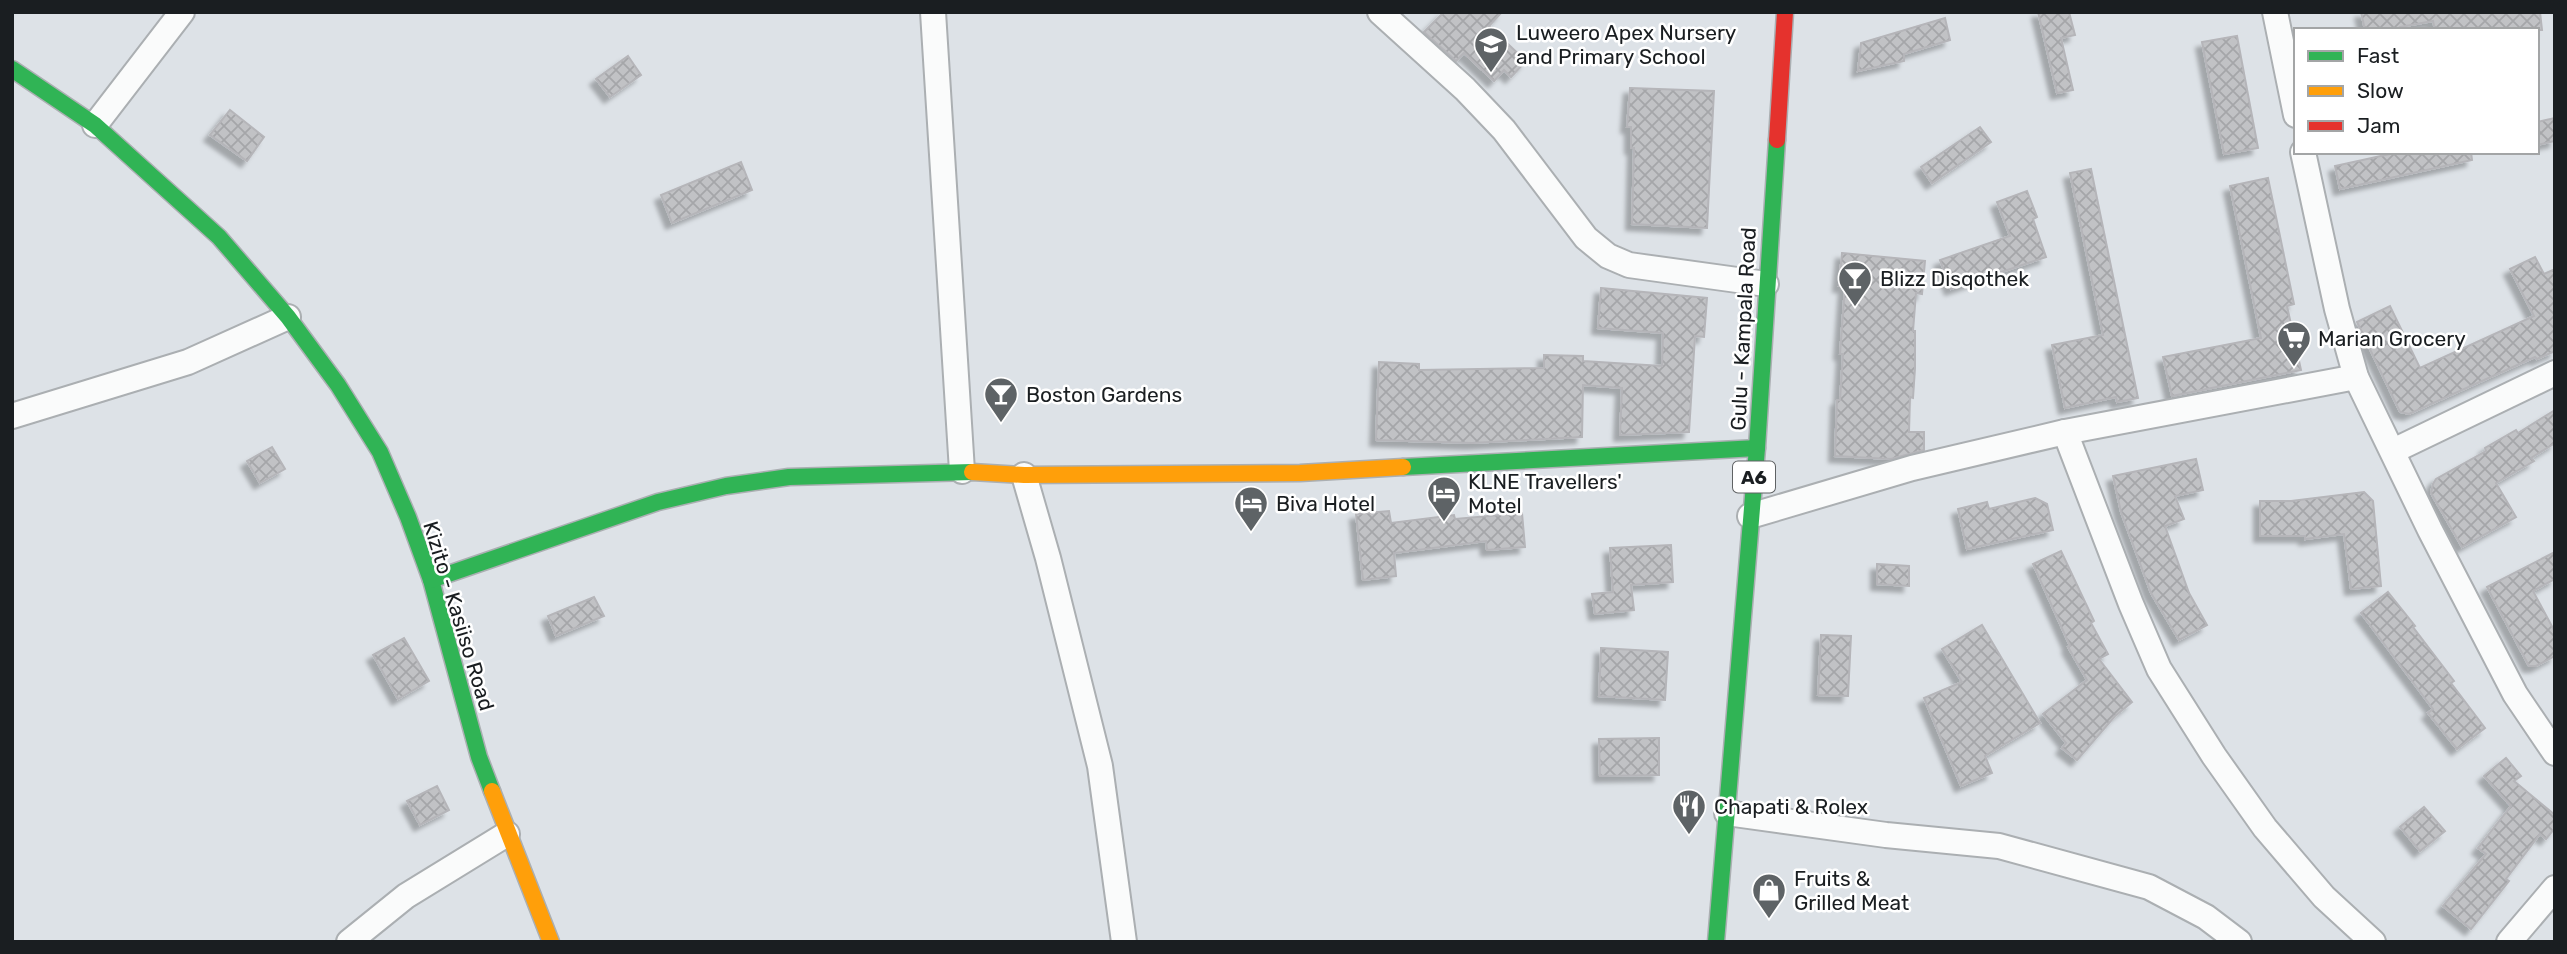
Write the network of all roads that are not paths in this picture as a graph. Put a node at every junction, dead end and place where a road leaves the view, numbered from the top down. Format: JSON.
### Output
{"nodes":[{"id":1,"x":182,"y":12,"type":"edge"},
{"id":2,"x":933,"y":12,"type":"edge"},
{"id":3,"x":1380,"y":12,"type":"edge"},
{"id":4,"x":1785,"y":12,"type":"edge"},
{"id":5,"x":2275,"y":12,"type":"edge"},
{"id":6,"x":12,"y":69,"type":"edge"},
{"id":7,"x":2294,"y":105,"type":"edge"},
{"id":8,"x":95,"y":125,"type":"junction"},
{"id":9,"x":2304,"y":154,"type":"edge"},
{"id":10,"x":1766,"y":284,"type":"junction"},
{"id":11,"x":289,"y":317,"type":"junction"},
{"id":12,"x":2555,"y":373,"type":"edge"},
{"id":13,"x":2356,"y":377,"type":"junction"},
{"id":14,"x":12,"y":416,"type":"edge"},
{"id":15,"x":2065,"y":432,"type":"junction"},
{"id":16,"x":1758,"y":448,"type":"junction"},
{"id":17,"x":2393,"y":452,"type":"junction"},
{"id":18,"x":962,"y":471,"type":"junction"},
{"id":19,"x":1024,"y":475,"type":"junction"},
{"id":20,"x":1750,"y":516,"type":"junction"},
{"id":21,"x":430,"y":580,"type":"junction"},
{"id":22,"x":2555,"y":753,"type":"edge"},
{"id":23,"x":1727,"y":813,"type":"junction"},
{"id":24,"x":507,"y":834,"type":"junction"},
{"id":25,"x":2550,"y":904,"type":"edge"},
{"id":26,"x":1714,"y":940,"type":"edge"},
{"id":27,"x":349,"y":942,"type":"edge"},
{"id":28,"x":551,"y":942,"type":"edge"},
{"id":29,"x":1124,"y":942,"type":"edge"},
{"id":30,"x":2239,"y":942,"type":"edge"},
{"id":31,"x":2373,"y":942,"type":"edge"},
{"id":32,"x":2509,"y":942,"type":"edge"}],
"edges":[{"from":1,"to":8,"type":"street"},
{"from":2,"to":18,"type":"street"},
{"from":3,"to":10,"type":"street"},
{"from":4,"to":10,"type":"street","name":"Gulu - Kampala Road","number":"A6"},
{"from":5,"to":7,"type":"street"},
{"from":6,"to":8,"type":"street","name":"Kizito - Kasiiso Road"},
{"from":8,"to":11,"type":"street","name":"Kizito - Kasiiso Road"},
{"from":9,"to":13,"type":"street"},
{"from":10,"to":16,"type":"street","name":"Gulu - Kampala Road","number":"A6"},
{"from":11,"to":14,"type":"street"},
{"from":11,"to":21,"type":"street","name":"Kizito - Kasiiso Road"},
{"from":12,"to":17,"type":"street"},
{"from":13,"to":15,"type":"street"},
{"from":13,"to":17,"type":"street"},
{"from":15,"to":20,"type":"street"},
{"from":15,"to":31,"type":"street"},
{"from":16,"to":19,"type":"street"},
{"from":16,"to":20,"type":"street","name":"Gulu - Kampala Road","number":"A6"},
{"from":17,"to":22,"type":"street"},
{"from":18,"to":19,"type":"street"},
{"from":18,"to":21,"type":"street"},
{"from":19,"to":29,"type":"street"},
{"from":20,"to":23,"type":"street","name":"Gulu - Kampala Road","number":"A6"},
{"from":21,"to":24,"type":"street","name":"Kizito - Kasiiso Road"},
{"from":23,"to":26,"type":"street","name":"Gulu - Kampala Road","number":"A6"},
{"from":23,"to":30,"type":"street"},
{"from":24,"to":27,"type":"street"},
{"from":24,"to":28,"type":"street","name":"Kizito - Kasiiso Road"},
{"from":25,"to":32,"type":"street"}]}
